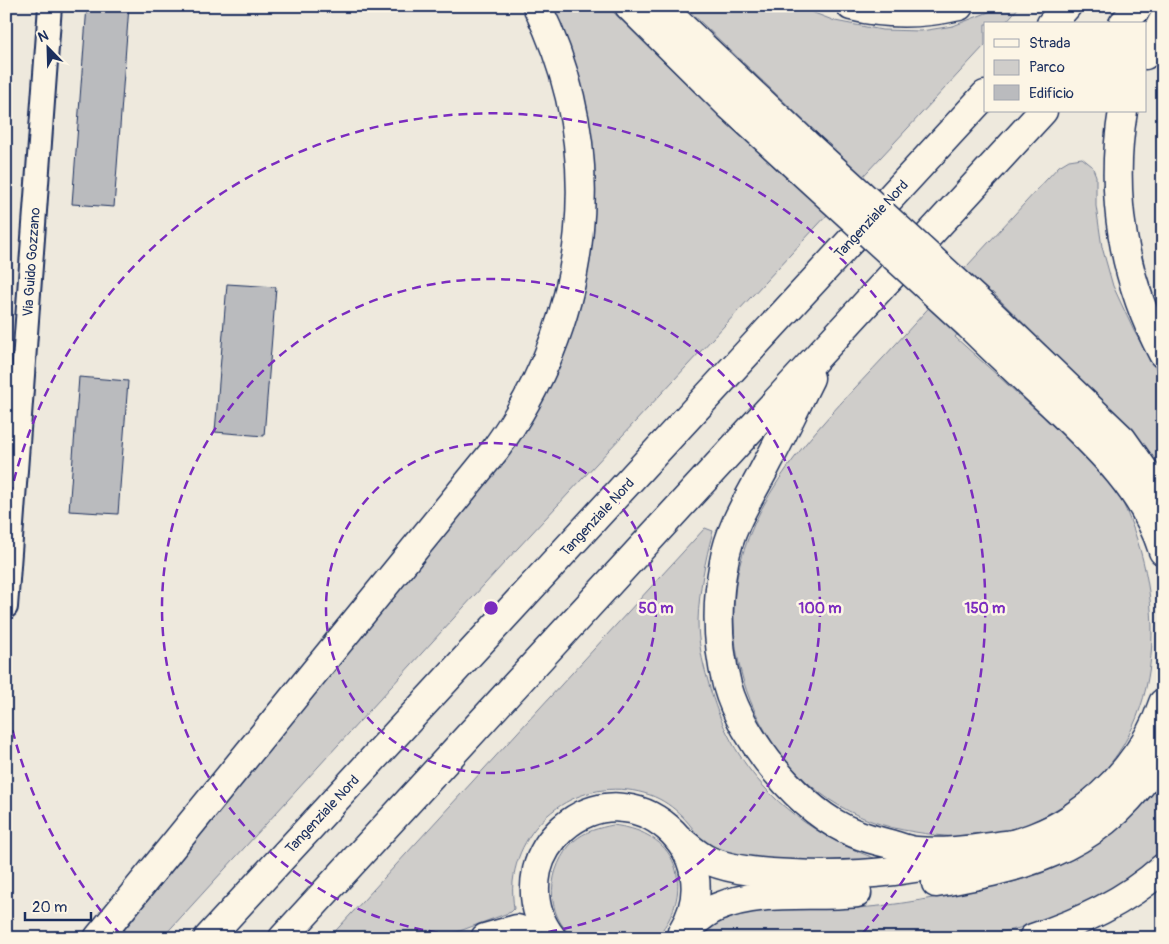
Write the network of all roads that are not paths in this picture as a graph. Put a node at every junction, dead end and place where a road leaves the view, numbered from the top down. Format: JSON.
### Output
{"nodes":[{"id":1,"x":50,"y":6,"type":"edge"},
{"id":2,"x":537,"y":6,"type":"edge"},
{"id":3,"x":629,"y":6,"type":"edge"},
{"id":4,"x":660,"y":6,"type":"edge"},
{"id":5,"x":851,"y":6,"type":"edge"},
{"id":6,"x":959,"y":6,"type":"edge"},
{"id":7,"x":1067,"y":6,"type":"edge"},
{"id":8,"x":1139,"y":6,"type":"edge"},
{"id":9,"x":1163,"y":21,"type":"edge"},
{"id":10,"x":1052,"y":22,"type":"edge"},
{"id":11,"x":1125,"y":22,"type":"edge"},
{"id":12,"x":1146,"y":53,"type":"edge"},
{"id":13,"x":984,"y":96,"type":"edge"},
{"id":14,"x":1042,"y":112,"type":"edge"},
{"id":15,"x":1123,"y":112,"type":"edge"},
{"id":16,"x":797,"y":151,"type":"junction"},
{"id":17,"x":977,"y":316,"type":"junction"},
{"id":18,"x":824,"y":350,"type":"junction"},
{"id":19,"x":1163,"y":354,"type":"edge"},
{"id":20,"x":14,"y":380,"type":"edge"},
{"id":21,"x":1163,"y":497,"type":"edge"},
{"id":22,"x":1163,"y":551,"type":"edge"},
{"id":23,"x":6,"y":607,"type":"edge"},
{"id":24,"x":1163,"y":702,"type":"edge"},
{"id":25,"x":1163,"y":754,"type":"edge"},
{"id":26,"x":679,"y":839,"type":"junction"},
{"id":27,"x":1014,"y":844,"type":"junction"},
{"id":28,"x":1163,"y":868,"type":"edge"},
{"id":29,"x":680,"y":936,"type":"edge"},
{"id":30,"x":98,"y":938,"type":"edge"},
{"id":31,"x":208,"y":938,"type":"edge"},
{"id":32,"x":283,"y":938,"type":"edge"},
{"id":33,"x":485,"y":938,"type":"edge"},
{"id":34,"x":544,"y":938,"type":"edge"},
{"id":35,"x":552,"y":938,"type":"edge"},
{"id":36,"x":1033,"y":938,"type":"edge"}],
"edges":[{"from":1,"to":20,"type":"street","name":"Via Guido Gozzano"},
{"from":2,"to":30,"type":"main road"},
{"from":3,"to":16,"type":"main road"},
{"from":4,"to":16,"type":"main road"},
{"from":5,"to":6,"type":"main road"},
{"from":7,"to":10,"type":"main road"},
{"from":8,"to":11,"type":"main road"},
{"from":9,"to":12,"type":"main road"},
{"from":13,"to":31,"type":"main road","name":"Tangenziale Nord"},
{"from":14,"to":18,"type":"main road"},
{"from":15,"to":19,"type":"main road"},
{"from":16,"to":17,"type":"main road","bridge":true},
{"from":17,"to":21,"type":"main road"},
{"from":17,"to":22,"type":"main road"},
{"from":18,"to":27,"type":"main road"},
{"from":18,"to":32,"type":"main road"},
{"from":20,"to":23,"type":"street","name":"Via Guido Gozzano"},
{"from":24,"to":27,"type":"main road"},
{"from":25,"to":29,"type":"main road"},
{"from":26,"to":27,"type":"main road"},
{"from":26,"to":29,"type":"main road"},
{"from":26,"to":35,"type":"main road"},
{"from":28,"to":36,"type":"main road"},
{"from":33,"to":34,"type":"main road"}]}
